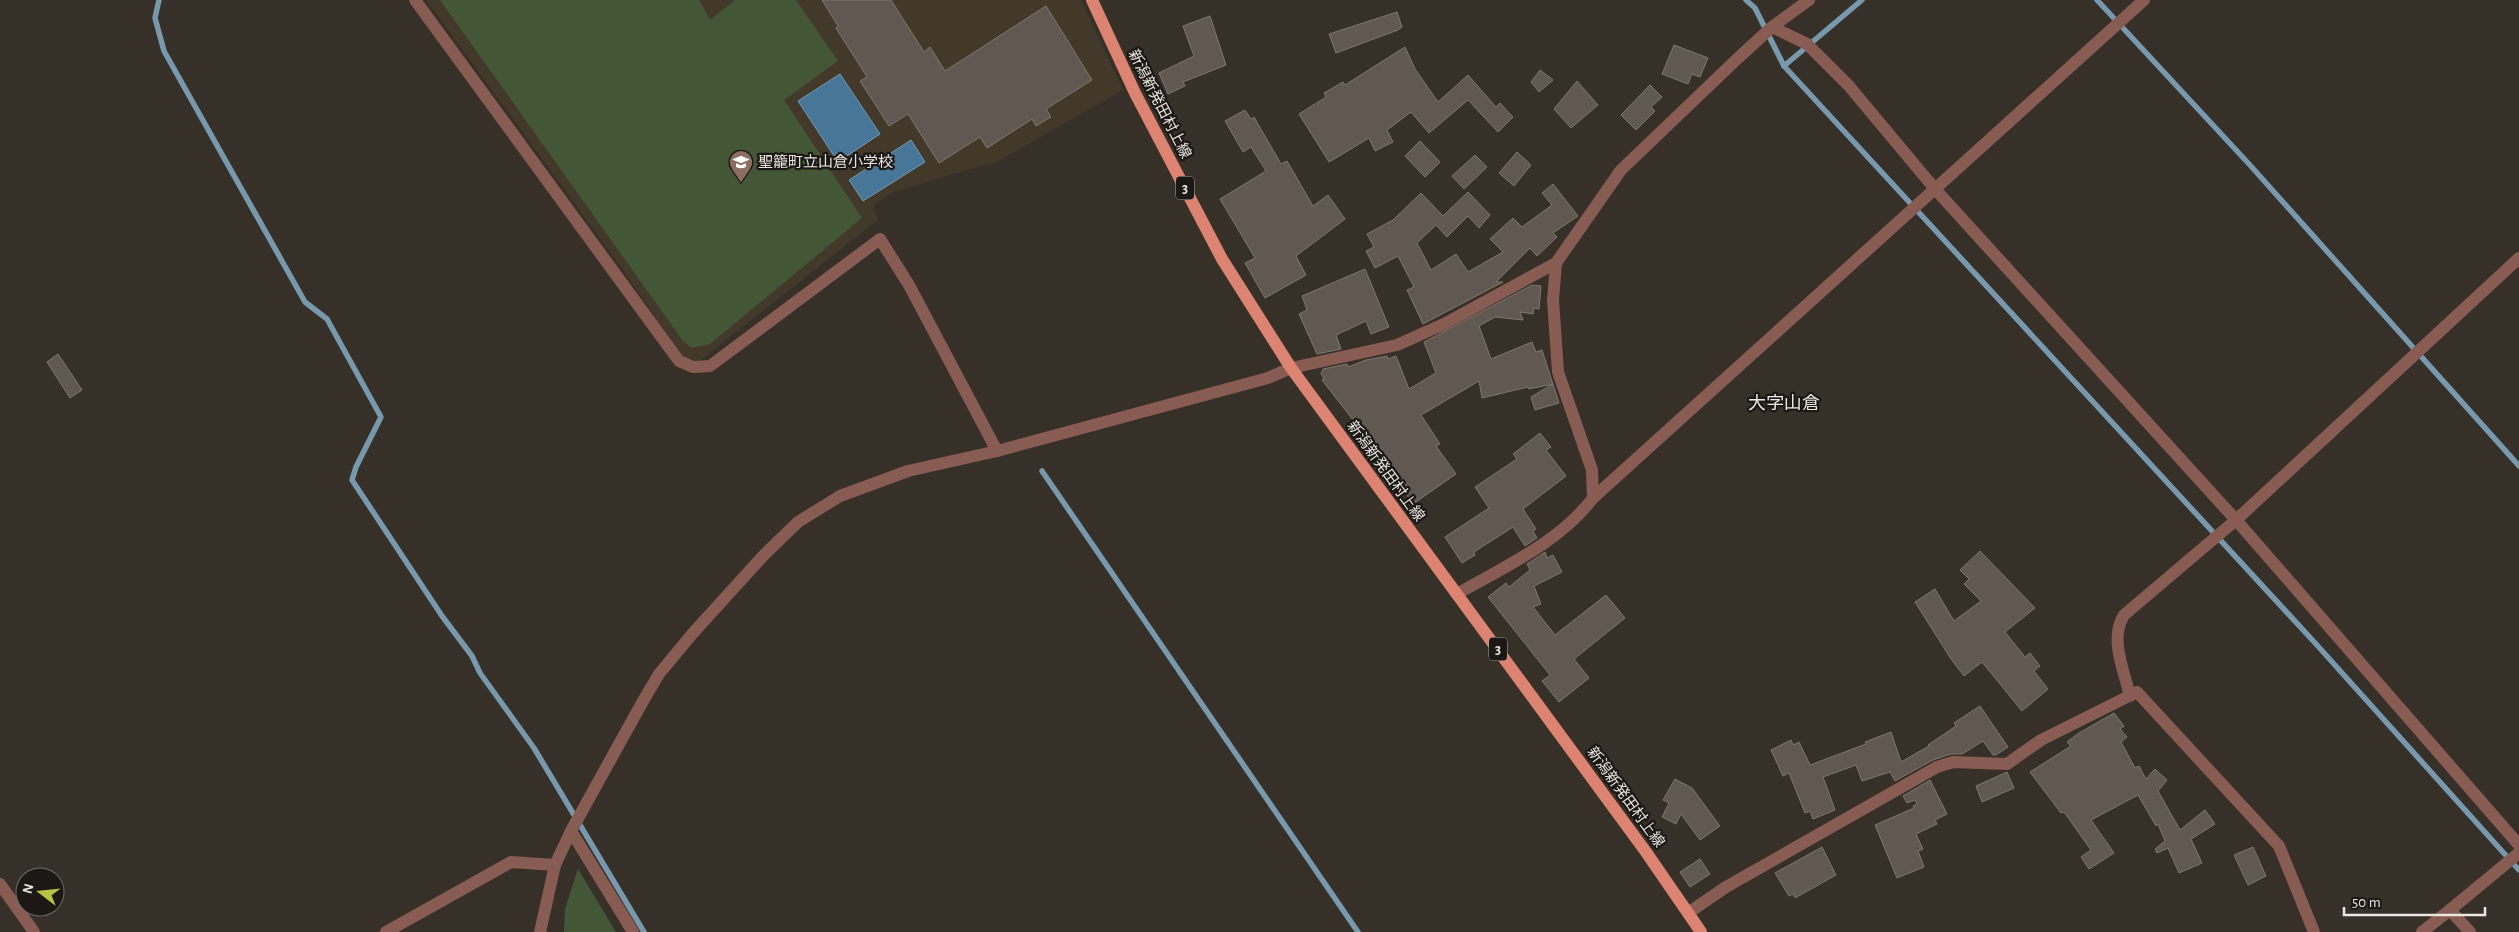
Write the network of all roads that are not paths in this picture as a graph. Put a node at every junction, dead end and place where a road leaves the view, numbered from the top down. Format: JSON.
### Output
{"nodes":[{"id":1,"x":415,"y":0,"type":"edge"},
{"id":2,"x":1092,"y":0,"type":"edge"},
{"id":3,"x":1809,"y":0,"type":"edge"},
{"id":4,"x":2144,"y":0,"type":"edge"},
{"id":5,"x":1772,"y":27,"type":"junction"},
{"id":6,"x":1935,"y":189,"type":"junction"},
{"id":7,"x":2519,"y":258,"type":"edge"},
{"id":8,"x":1556,"y":263,"type":"junction"},
{"id":9,"x":1291,"y":368,"type":"junction"},
{"id":10,"x":997,"y":451,"type":"junction"},
{"id":11,"x":1594,"y":498,"type":"junction"},
{"id":12,"x":2236,"y":520,"type":"junction"},
{"id":13,"x":1457,"y":594,"type":"junction"},
{"id":14,"x":2130,"y":696,"type":"junction"},
{"id":15,"x":570,"y":831,"type":"junction"},
{"id":16,"x":2519,"y":845,"type":"edge"},
{"id":17,"x":2519,"y":852,"type":"edge"},
{"id":18,"x":555,"y":865,"type":"junction"},
{"id":19,"x":0,"y":884,"type":"edge"},
{"id":20,"x":2450,"y":910,"type":"junction"},
{"id":21,"x":1688,"y":913,"type":"junction"},
{"id":22,"x":34,"y":932,"type":"edge"},
{"id":23,"x":386,"y":932,"type":"edge"},
{"id":24,"x":540,"y":932,"type":"edge"},
{"id":25,"x":633,"y":932,"type":"edge"},
{"id":26,"x":1701,"y":932,"type":"edge"},
{"id":27,"x":2314,"y":932,"type":"edge"},
{"id":28,"x":2422,"y":932,"type":"edge"},
{"id":29,"x":2470,"y":932,"type":"edge"}],
"edges":[{"from":1,"to":10,"type":"street"},
{"from":2,"to":9,"type":"main road","name":"新潟新発田村上線","number":"3"},
{"from":3,"to":5,"type":"street"},
{"from":4,"to":6,"type":"street"},
{"from":5,"to":6,"type":"street"},
{"from":5,"to":8,"type":"street"},
{"from":6,"to":11,"type":"street"},
{"from":6,"to":12,"type":"street"},
{"from":7,"to":12,"type":"street"},
{"from":8,"to":9,"type":"street"},
{"from":8,"to":11,"type":"street"},
{"from":9,"to":10,"type":"street"},
{"from":9,"to":13,"type":"main road","name":"新潟新発田村上線","number":"3"},
{"from":10,"to":15,"type":"street"},
{"from":11,"to":13,"type":"street"},
{"from":12,"to":14,"type":"street"},
{"from":12,"to":16,"type":"street"},
{"from":13,"to":21,"type":"main road","name":"新潟新発田村上線","number":"3"},
{"from":14,"to":21,"type":"street"},
{"from":14,"to":27,"type":"street"},
{"from":15,"to":18,"type":"street"},
{"from":15,"to":25,"type":"street"},
{"from":17,"to":20,"type":"street"},
{"from":18,"to":23,"type":"street"},
{"from":18,"to":24,"type":"street"},
{"from":19,"to":22,"type":"street"},
{"from":20,"to":28,"type":"street"},
{"from":20,"to":29,"type":"street"},
{"from":21,"to":26,"type":"main road","name":"新潟新発田村上線","number":"3"}]}
